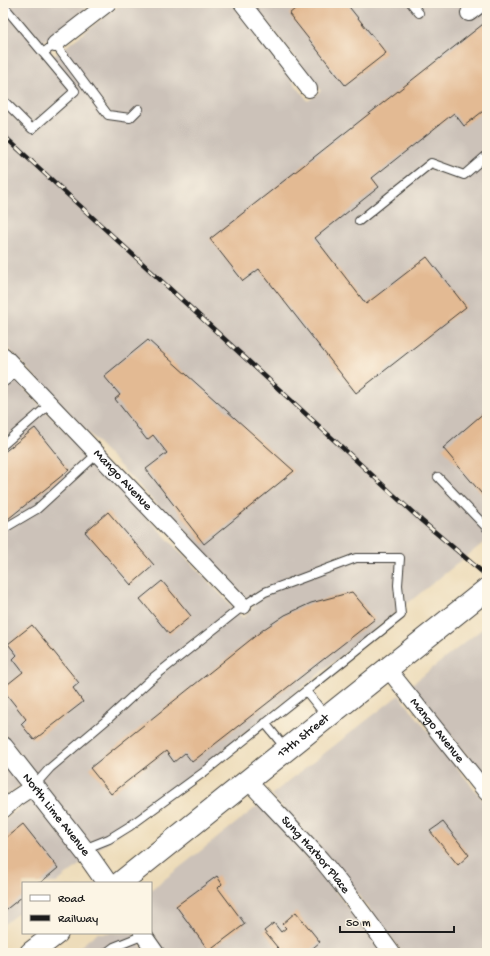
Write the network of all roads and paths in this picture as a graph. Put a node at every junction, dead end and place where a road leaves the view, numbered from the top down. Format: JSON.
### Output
{"nodes":[{"id":1,"x":108,"y":3,"type":"edge"},
{"id":2,"x":242,"y":3,"type":"edge"},
{"id":3,"x":411,"y":3,"type":"edge"},
{"id":4,"x":482,"y":3,"type":"edge"},
{"id":5,"x":3,"y":6,"type":"edge"},
{"id":6,"x":419,"y":13,"type":"dead end"},
{"id":7,"x":469,"y":13,"type":"dead end"},
{"id":8,"x":49,"y":49,"type":"junction"},
{"id":9,"x":309,"y":89,"type":"dead end"},
{"id":10,"x":3,"y":100,"type":"edge"},
{"id":11,"x":139,"y":109,"type":"dead end"},
{"id":12,"x":487,"y":155,"type":"edge"},
{"id":13,"x":359,"y":221,"type":"dead end"},
{"id":14,"x":3,"y":355,"type":"edge"},
{"id":15,"x":9,"y":373,"type":"edge"},
{"id":16,"x":50,"y":404,"type":"junction"},
{"id":17,"x":3,"y":445,"type":"edge"},
{"id":18,"x":98,"y":454,"type":"junction"},
{"id":19,"x":438,"y":477,"type":"dead end"},
{"id":20,"x":487,"y":528,"type":"edge"},
{"id":21,"x":3,"y":529,"type":"edge"},
{"id":22,"x":487,"y":589,"type":"edge"},
{"id":23,"x":243,"y":606,"type":"junction"},
{"id":24,"x":387,"y":668,"type":"junction"},
{"id":25,"x":306,"y":690,"type":"junction"},
{"id":26,"x":326,"y":717,"type":"junction"},
{"id":27,"x":265,"y":723,"type":"junction"},
{"id":28,"x":3,"y":747,"type":"edge"},
{"id":29,"x":286,"y":749,"type":"junction"},
{"id":30,"x":248,"y":781,"type":"junction"},
{"id":31,"x":34,"y":786,"type":"junction"},
{"id":32,"x":487,"y":793,"type":"edge"},
{"id":33,"x":3,"y":810,"type":"edge"},
{"id":34,"x":84,"y":849,"type":"junction"},
{"id":35,"x":106,"y":882,"type":"edge"},
{"id":36,"x":121,"y":882,"type":"edge"},
{"id":37,"x":56,"y":934,"type":"edge"},
{"id":38,"x":143,"y":934,"type":"edge"},
{"id":39,"x":31,"y":953,"type":"edge"},
{"id":40,"x":106,"y":953,"type":"edge"},
{"id":41,"x":156,"y":953,"type":"edge"},
{"id":42,"x":392,"y":953,"type":"edge"}],
"edges":[{"from":1,"to":8,"type":"street"},
{"from":2,"to":9,"type":"street"},
{"from":3,"to":6,"type":"lane"},
{"from":4,"to":7,"type":"street"},
{"from":5,"to":8,"type":"lane"},
{"from":8,"to":10,"type":"lane"},
{"from":8,"to":11,"type":"lane"},
{"from":12,"to":13,"type":"lane"},
{"from":14,"to":15,"type":"street","name":"Mango Avenue"},
{"from":15,"to":16,"type":"street","name":"Mango Avenue"},
{"from":16,"to":17,"type":"lane"},
{"from":16,"to":18,"type":"street","name":"Mango Avenue"},
{"from":18,"to":21,"type":"lane"},
{"from":18,"to":23,"type":"street","name":"Mango Avenue"},
{"from":19,"to":20,"type":"lane"},
{"from":22,"to":24,"type":"main road","name":"17th Street"},
{"from":23,"to":25,"type":"lane"},
{"from":23,"to":31,"type":"lane"},
{"from":24,"to":26,"type":"main road","name":"17th Street"},
{"from":24,"to":32,"type":"street","name":"Mango Avenue"},
{"from":25,"to":26,"type":"lane"},
{"from":25,"to":27,"type":"lane"},
{"from":26,"to":29,"type":"main road","name":"17th Street"},
{"from":27,"to":29,"type":"lane"},
{"from":27,"to":34,"type":"lane"},
{"from":28,"to":31,"type":"street","name":"North Lime Avenue"},
{"from":29,"to":30,"type":"main road","name":"17th Street"},
{"from":30,"to":36,"type":"main road","name":"17th Street"},
{"from":30,"to":42,"type":"street","name":"Sung Harbor Place"},
{"from":31,"to":33,"type":"street"},
{"from":31,"to":34,"type":"street","name":"North Lime Avenue"},
{"from":34,"to":35,"type":"street","name":"North Lime Avenue"},
{"from":37,"to":39,"type":"main road"},
{"from":38,"to":40,"type":"lane"},
{"from":38,"to":41,"type":"street"}]}
